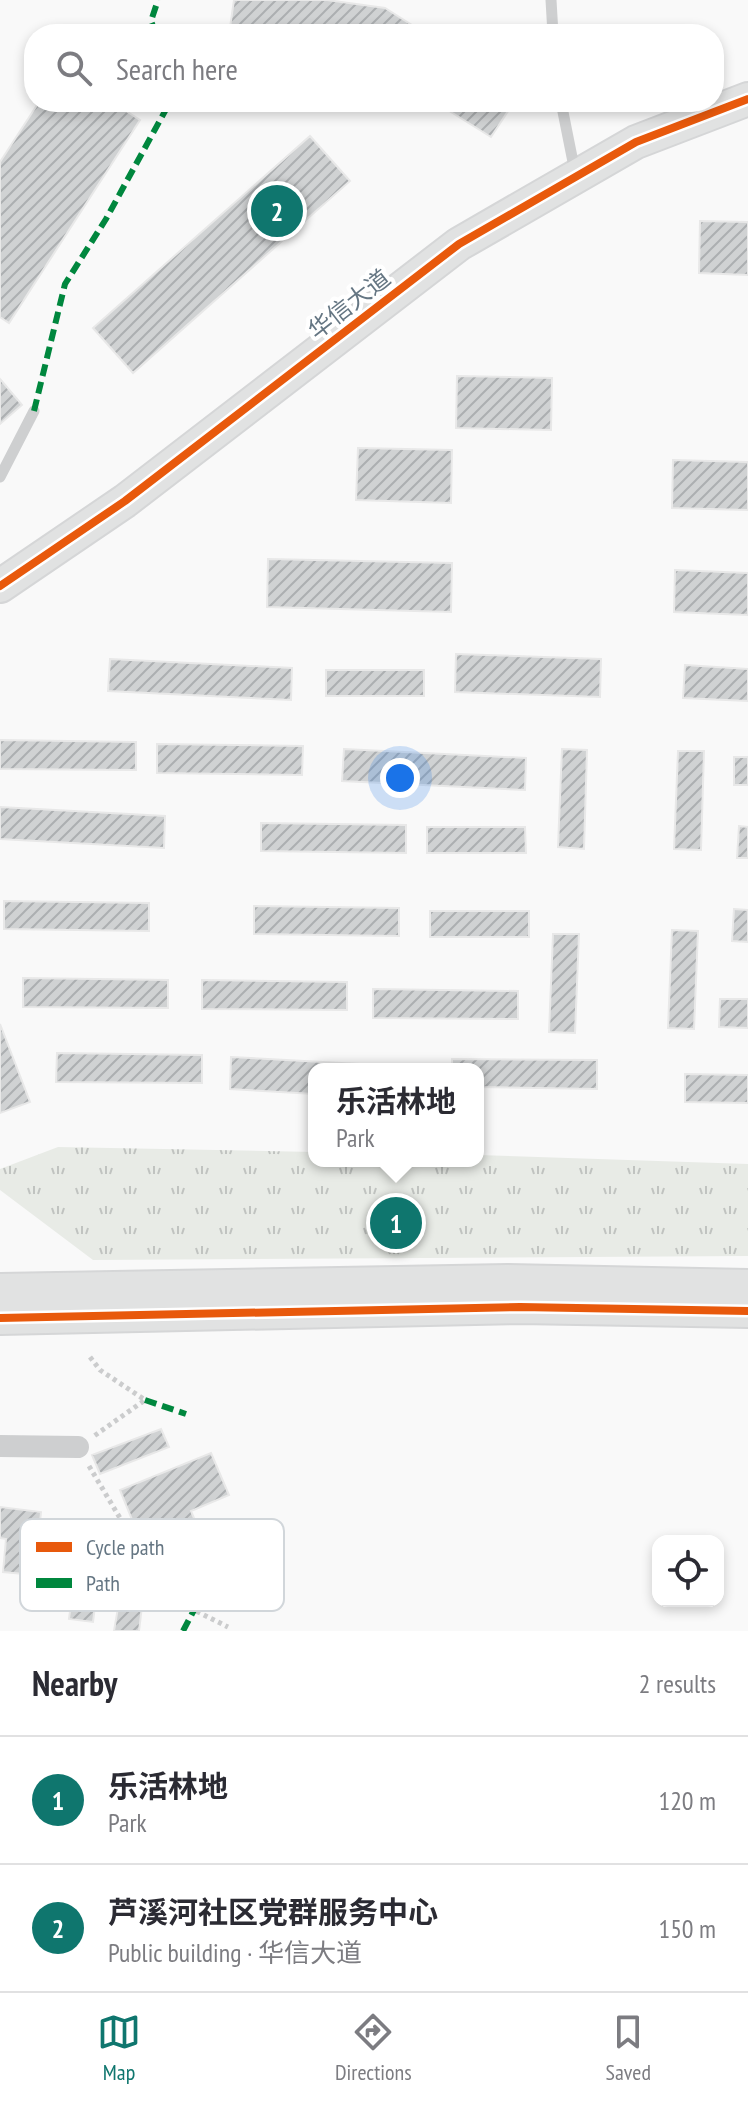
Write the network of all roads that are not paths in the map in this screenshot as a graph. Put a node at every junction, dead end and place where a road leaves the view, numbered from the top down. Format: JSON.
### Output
{"nodes":[{"id":1,"x":551,"y":0,"type":"edge"},
{"id":2,"x":552,"y":24,"type":"edge"},
{"id":3,"x":748,"y":99,"type":"edge"},
{"id":4,"x":724,"y":108,"type":"edge"},
{"id":5,"x":563,"y":112,"type":"edge"},
{"id":6,"x":714,"y":112,"type":"edge"},
{"id":7,"x":576,"y":177,"type":"junction"},
{"id":8,"x":34,"y":411,"type":"dead end"},
{"id":9,"x":0,"y":477,"type":"edge"},
{"id":10,"x":0,"y":586,"type":"edge"},
{"id":11,"x":748,"y":1286,"type":"edge"},
{"id":12,"x":0,"y":1290,"type":"edge"},
{"id":13,"x":748,"y":1311,"type":"edge"},
{"id":14,"x":0,"y":1318,"type":"edge"},
{"id":15,"x":0,"y":1446,"type":"edge"},
{"id":16,"x":78,"y":1447,"type":"road end"}],
"edges":[{"from":1,"to":2,"type":"lane"},
{"from":3,"to":4,"type":"street","name":"华信大道"},
{"from":5,"to":7,"type":"lane"},
{"from":6,"to":7,"type":"street","name":"华信大道"},
{"from":7,"to":10,"type":"street","name":"华信大道"},
{"from":8,"to":9,"type":"lane"},
{"from":11,"to":12,"type":"street"},
{"from":13,"to":14,"type":"street"},
{"from":15,"to":16,"type":"street"}]}
